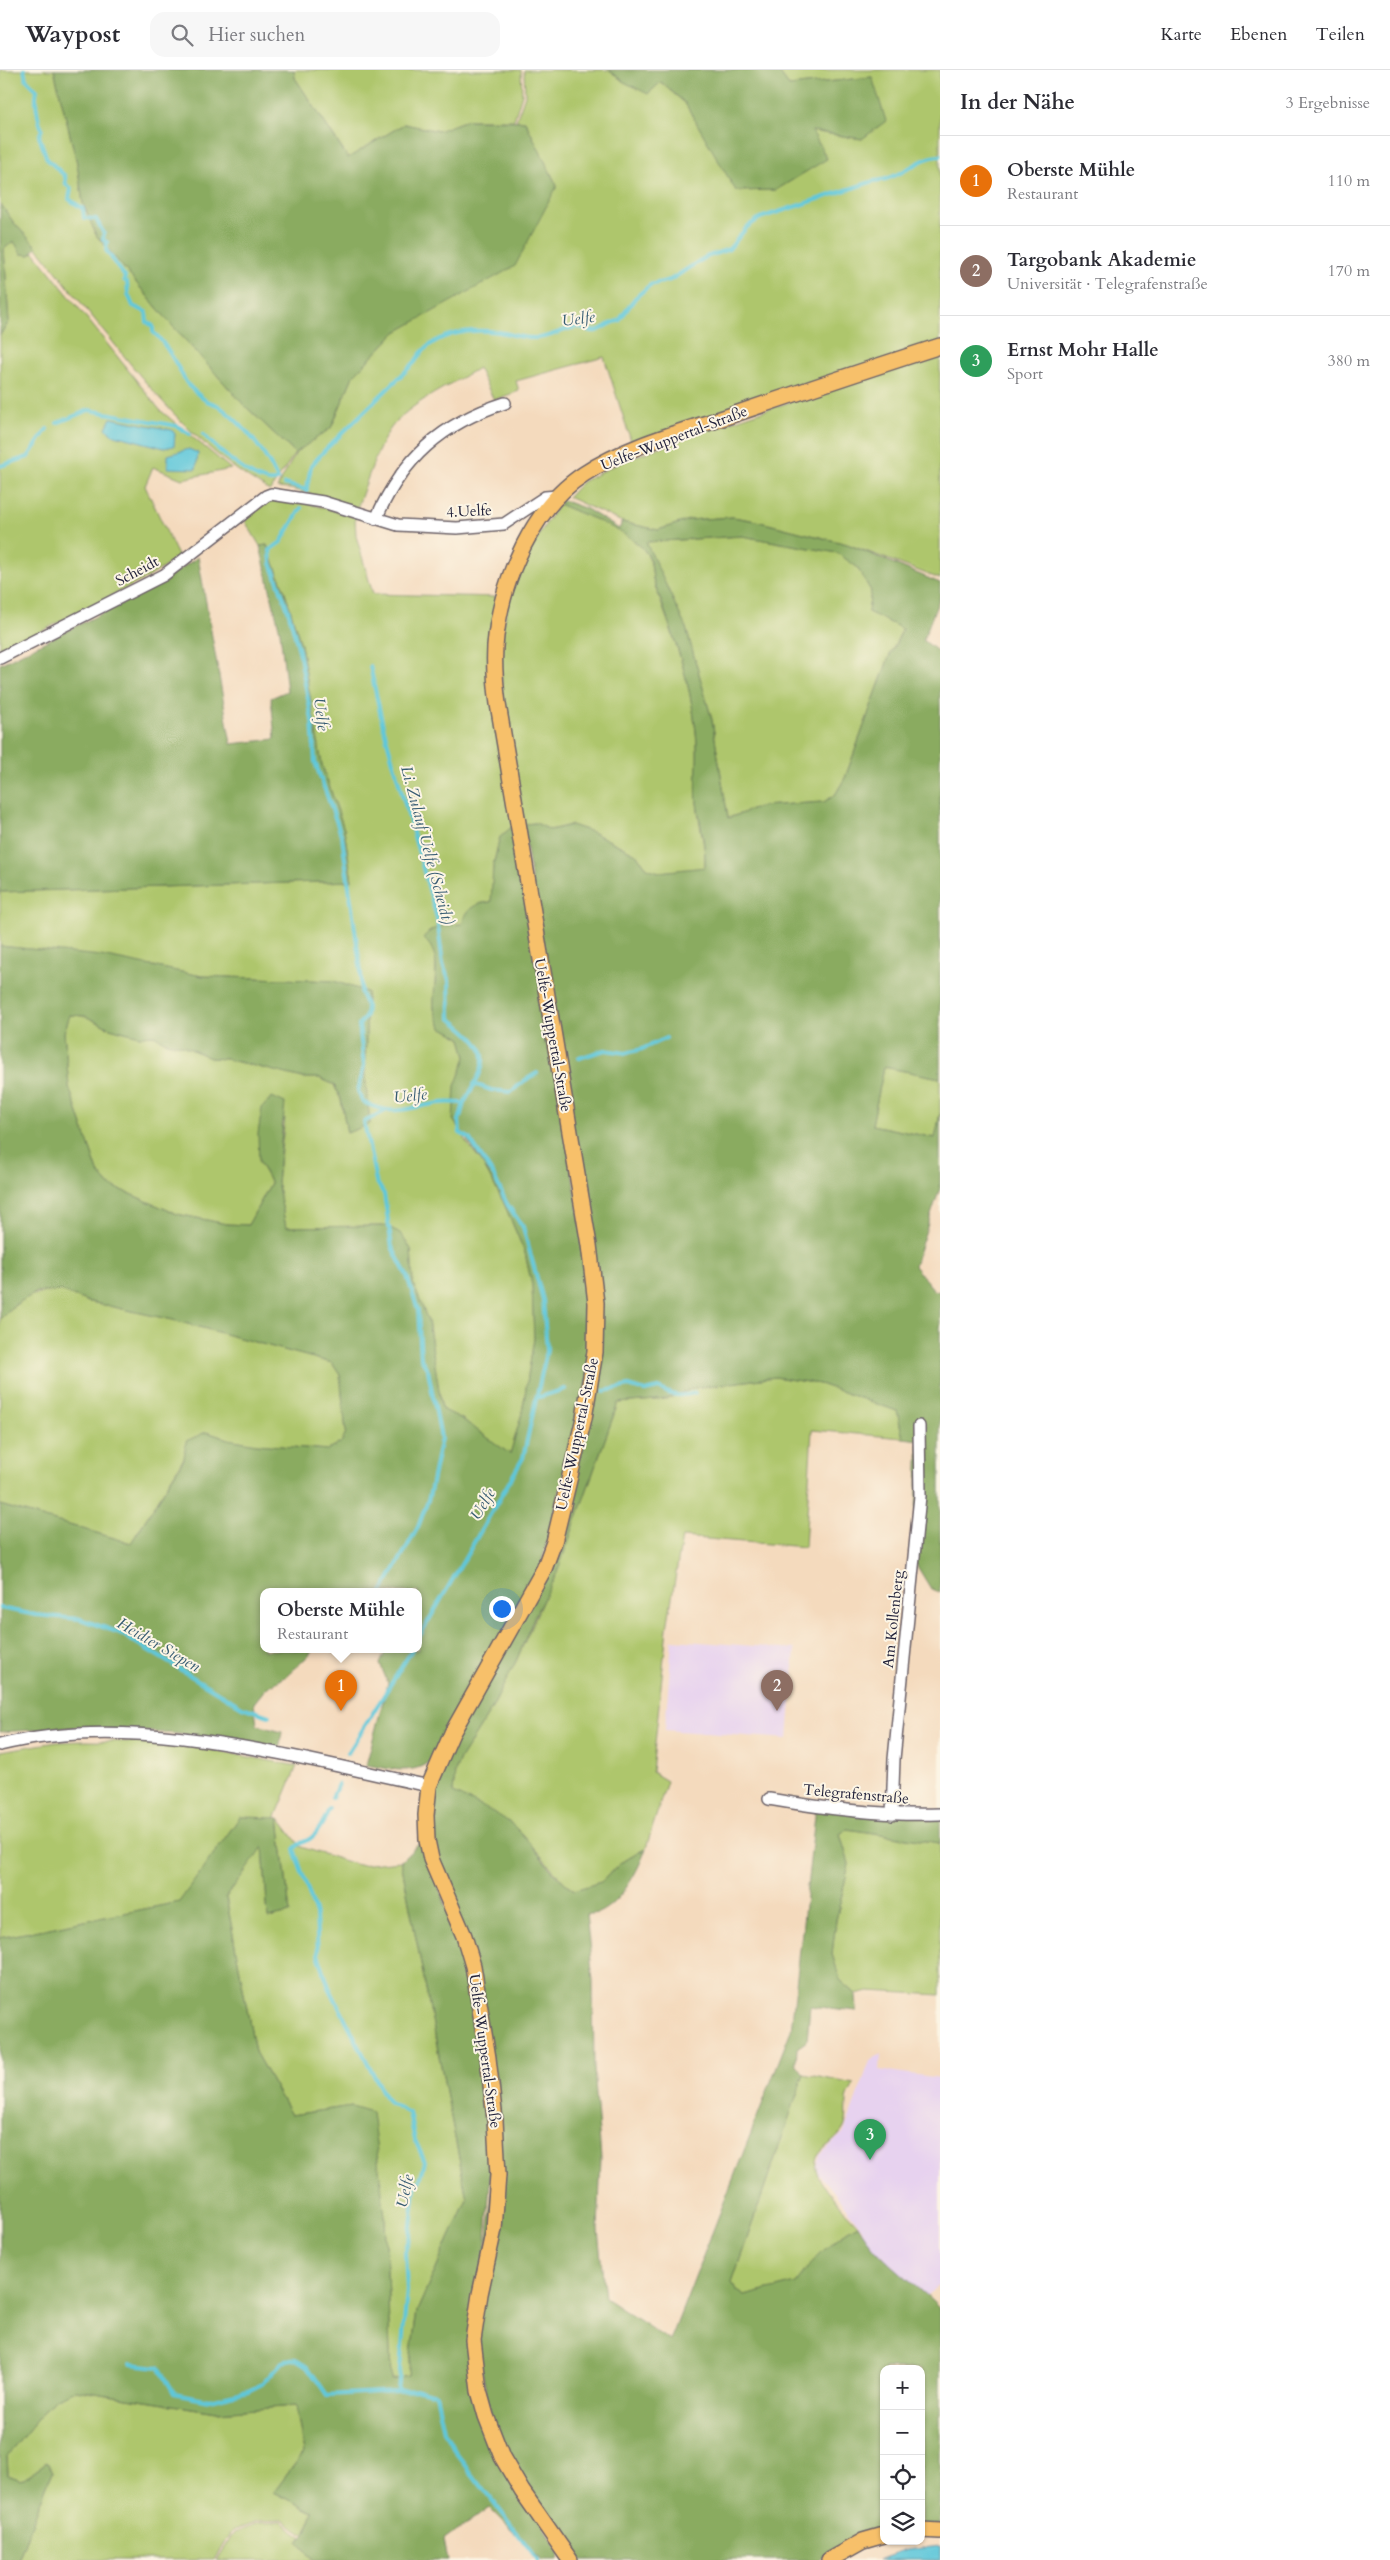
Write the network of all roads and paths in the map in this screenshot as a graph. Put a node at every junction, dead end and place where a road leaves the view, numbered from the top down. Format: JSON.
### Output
{"nodes":[{"id":1,"x":940,"y":346,"type":"edge"},
{"id":2,"x":505,"y":403,"type":"dead end"},
{"id":3,"x":272,"y":494,"type":"joint"},
{"id":4,"x":557,"y":496,"type":"junction"},
{"id":5,"x":376,"y":519,"type":"junction"},
{"id":6,"x":3,"y":657,"type":"edge"},
{"id":7,"x":919,"y":1426,"type":"dead end"},
{"id":8,"x":0,"y":1745,"type":"edge"},
{"id":9,"x":429,"y":1786,"type":"junction"},
{"id":10,"x":769,"y":1799,"type":"dead end"},
{"id":11,"x":940,"y":1814,"type":"edge"},
{"id":12,"x":892,"y":1815,"type":"junction"},
{"id":13,"x":925,"y":2530,"type":"edge"},
{"id":14,"x":940,"y":2531,"type":"edge"},
{"id":15,"x":880,"y":2536,"type":"edge"},
{"id":16,"x":570,"y":2560,"type":"edge"},
{"id":17,"x":829,"y":2560,"type":"edge"}],
"edges":[{"from":1,"to":4,"type":"main road","name":"Uelfe-Wuppertal-Straße"},
{"from":2,"to":5,"type":"street"},
{"from":3,"to":5,"type":"street","name":"4.Uelfe"},
{"from":3,"to":6,"type":"street","name":"Scheidt"},
{"from":4,"to":5,"type":"street","name":"4.Uelfe"},
{"from":4,"to":9,"type":"main road","name":"Uelfe-Wuppertal-Straße"},
{"from":7,"to":12,"type":"street","name":"Am Kollenberg"},
{"from":8,"to":9,"type":"street"},
{"from":9,"to":16,"type":"main road","name":"Uelfe-Wuppertal-Straße"},
{"from":10,"to":12,"type":"street","name":"Telegrafenstraße"},
{"from":11,"to":12,"type":"street","name":"Telegrafenstraße"},
{"from":13,"to":14,"type":"main road"},
{"from":15,"to":17,"type":"main road"}]}
